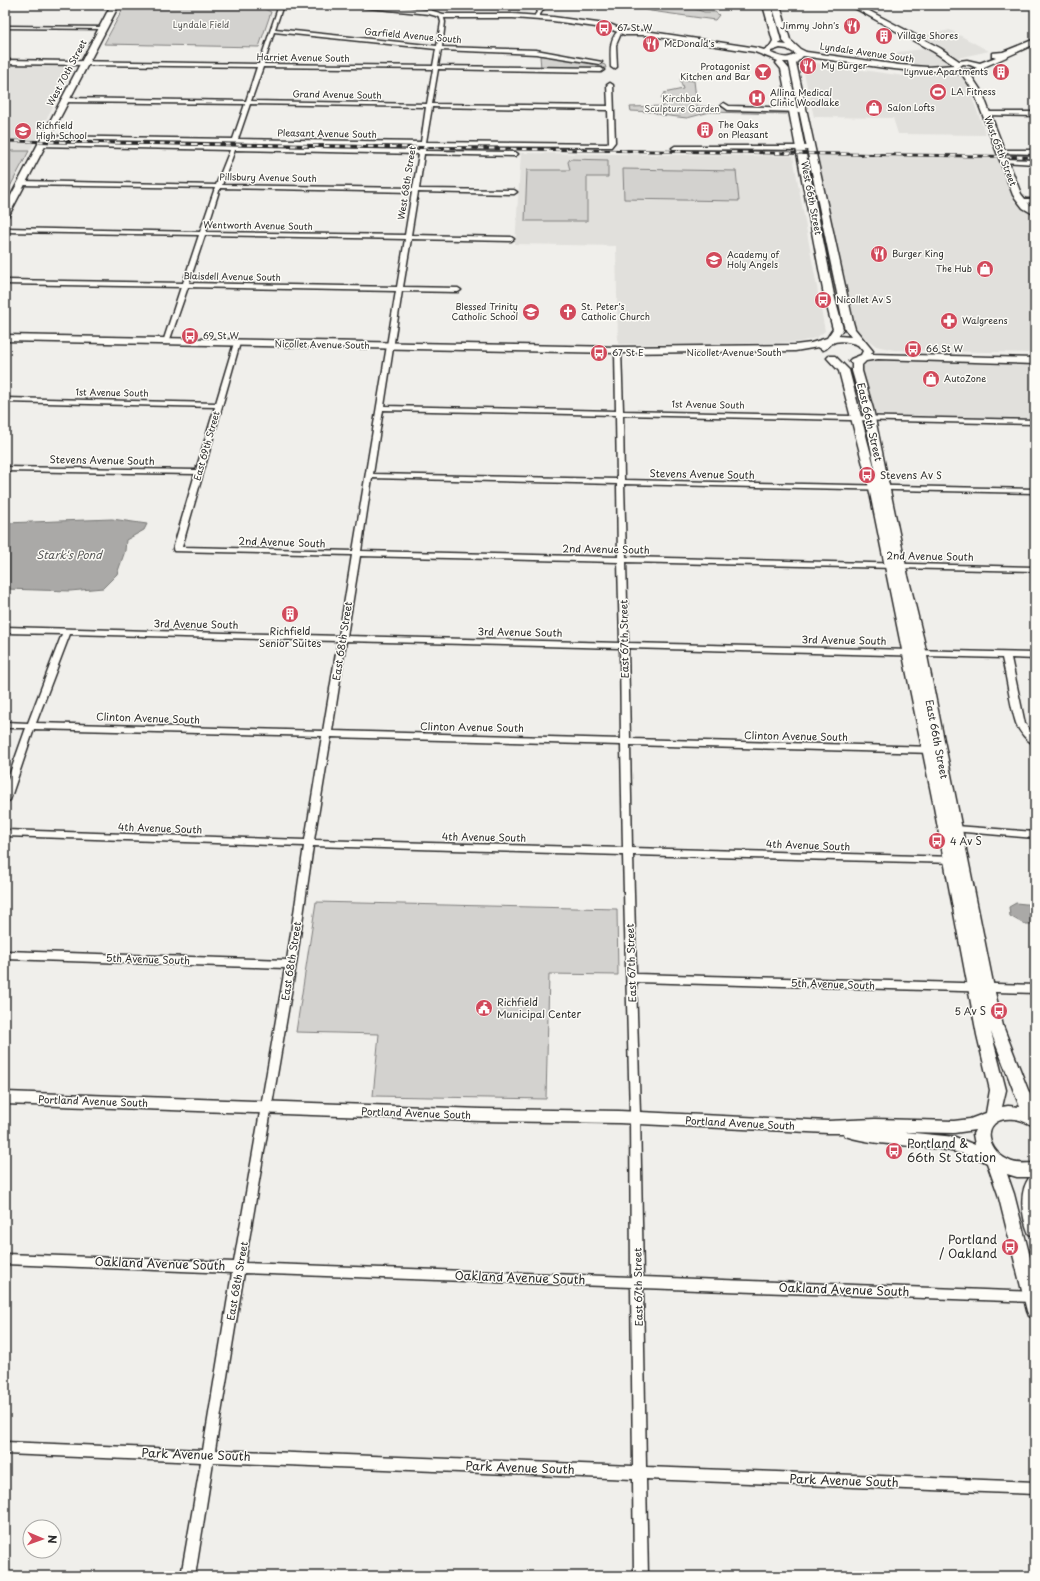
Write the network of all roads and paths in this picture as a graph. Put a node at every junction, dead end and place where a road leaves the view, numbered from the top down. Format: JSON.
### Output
{"nodes":[{"id":1,"x":115,"y":5,"type":"edge"},
{"id":2,"x":281,"y":5,"type":"edge"},
{"id":3,"x":358,"y":5,"type":"edge"},
{"id":4,"x":375,"y":5,"type":"edge"},
{"id":5,"x":544,"y":5,"type":"edge"},
{"id":6,"x":767,"y":5,"type":"edge"},
{"id":7,"x":776,"y":5,"type":"edge"},
{"id":8,"x":853,"y":5,"type":"edge"},
{"id":9,"x":452,"y":14,"type":"junction"},
{"id":10,"x":441,"y":15,"type":"junction"},
{"id":11,"x":537,"y":15,"type":"junction"},
{"id":12,"x":5,"y":27,"type":"edge"},
{"id":13,"x":103,"y":28,"type":"junction"},
{"id":14,"x":273,"y":30,"type":"junction"},
{"id":15,"x":625,"y":30,"type":"junction"},
{"id":16,"x":682,"y":39,"type":"junction"},
{"id":17,"x":711,"y":40,"type":"junction"},
{"id":18,"x":1035,"y":41,"type":"edge"},
{"id":19,"x":439,"y":48,"type":"junction"},
{"id":20,"x":771,"y":50,"type":"junction"},
{"id":21,"x":937,"y":50,"type":"junction"},
{"id":22,"x":797,"y":55,"type":"junction"},
{"id":23,"x":774,"y":58,"type":"junction"},
{"id":24,"x":535,"y":60,"type":"junction"},
{"id":25,"x":5,"y":62,"type":"edge"},
{"id":26,"x":599,"y":62,"type":"dead end"},
{"id":27,"x":966,"y":62,"type":"junction"},
{"id":28,"x":83,"y":63,"type":"junction"},
{"id":29,"x":977,"y":65,"type":"junction"},
{"id":30,"x":260,"y":66,"type":"junction"},
{"id":31,"x":614,"y":67,"type":"dead end"},
{"id":32,"x":435,"y":68,"type":"junction"},
{"id":33,"x":960,"y":68,"type":"junction"},
{"id":34,"x":601,"y":70,"type":"dead end"},
{"id":35,"x":974,"y":72,"type":"junction"},
{"id":36,"x":610,"y":85,"type":"dead end"},
{"id":37,"x":974,"y":85,"type":"junction"},
{"id":38,"x":64,"y":100,"type":"junction"},
{"id":39,"x":247,"y":103,"type":"junction"},
{"id":40,"x":724,"y":105,"type":"dead end"},
{"id":41,"x":429,"y":106,"type":"junction"},
{"id":42,"x":610,"y":108,"type":"junction"},
{"id":43,"x":793,"y":110,"type":"junction"},
{"id":44,"x":802,"y":110,"type":"junction"},
{"id":45,"x":986,"y":114,"type":"junction"},
{"id":46,"x":1035,"y":114,"type":"edge"},
{"id":47,"x":44,"y":137,"type":"junction"},
{"id":48,"x":235,"y":141,"type":"junction"},
{"id":49,"x":423,"y":144,"type":"junction"},
{"id":50,"x":40,"y":146,"type":"junction"},
{"id":51,"x":675,"y":148,"type":"dead end"},
{"id":52,"x":800,"y":148,"type":"junction"},
{"id":53,"x":810,"y":148,"type":"junction"},
{"id":54,"x":233,"y":149,"type":"junction"},
{"id":55,"x":421,"y":152,"type":"junction"},
{"id":56,"x":1000,"y":152,"type":"junction"},
{"id":57,"x":1035,"y":152,"type":"edge"},
{"id":58,"x":515,"y":154,"type":"dead end"},
{"id":59,"x":1004,"y":161,"type":"junction"},
{"id":60,"x":1035,"y":162,"type":"edge"},
{"id":61,"x":21,"y":183,"type":"junction"},
{"id":62,"x":218,"y":186,"type":"junction"},
{"id":63,"x":415,"y":190,"type":"junction"},
{"id":64,"x":514,"y":192,"type":"dead end"},
{"id":65,"x":1021,"y":201,"type":"junction"},
{"id":66,"x":1035,"y":201,"type":"edge"},
{"id":67,"x":1035,"y":212,"type":"edge"},
{"id":68,"x":5,"y":215,"type":"edge"},
{"id":69,"x":5,"y":230,"type":"edge"},
{"id":70,"x":202,"y":234,"type":"junction"},
{"id":71,"x":818,"y":235,"type":"junction"},
{"id":72,"x":407,"y":238,"type":"junction"},
{"id":73,"x":510,"y":239,"type":"dead end"},
{"id":74,"x":838,"y":275,"type":"junction"},
{"id":75,"x":5,"y":282,"type":"edge"},
{"id":76,"x":185,"y":285,"type":"junction"},
{"id":77,"x":399,"y":289,"type":"junction"},
{"id":78,"x":458,"y":290,"type":"dead end"},
{"id":79,"x":5,"y":338,"type":"edge"},
{"id":80,"x":830,"y":341,"type":"junction"},
{"id":81,"x":166,"y":342,"type":"junction"},
{"id":82,"x":237,"y":343,"type":"junction"},
{"id":83,"x":862,"y":343,"type":"junction"},
{"id":84,"x":390,"y":346,"type":"junction"},
{"id":85,"x":618,"y":350,"type":"junction"},
{"id":86,"x":639,"y":351,"type":"junction"},
{"id":87,"x":1035,"y":354,"type":"edge"},
{"id":88,"x":979,"y":356,"type":"junction"},
{"id":89,"x":830,"y":357,"type":"junction"},
{"id":90,"x":862,"y":358,"type":"junction"},
{"id":91,"x":1035,"y":361,"type":"edge"},
{"id":92,"x":5,"y":400,"type":"edge"},
{"id":93,"x":219,"y":405,"type":"junction"},
{"id":94,"x":380,"y":408,"type":"junction"},
{"id":95,"x":620,"y":413,"type":"junction"},
{"id":96,"x":855,"y":418,"type":"junction"},
{"id":97,"x":870,"y":418,"type":"junction"},
{"id":98,"x":1035,"y":422,"type":"edge"},
{"id":99,"x":5,"y":468,"type":"edge"},
{"id":100,"x":200,"y":472,"type":"junction"},
{"id":101,"x":369,"y":476,"type":"junction"},
{"id":102,"x":621,"y":482,"type":"junction"},
{"id":103,"x":879,"y":488,"type":"junction"},
{"id":104,"x":1035,"y":491,"type":"edge"},
{"id":105,"x":177,"y":549,"type":"joint"},
{"id":106,"x":356,"y":554,"type":"junction"},
{"id":107,"x":622,"y":560,"type":"junction"},
{"id":108,"x":895,"y":566,"type":"junction"},
{"id":109,"x":1035,"y":569,"type":"edge"},
{"id":110,"x":5,"y":630,"type":"edge"},
{"id":111,"x":67,"y":631,"type":"junction"},
{"id":112,"x":342,"y":638,"type":"junction"},
{"id":113,"x":624,"y":645,"type":"junction"},
{"id":114,"x":914,"y":652,"type":"junction"},
{"id":115,"x":1006,"y":655,"type":"junction"},
{"id":116,"x":1035,"y":656,"type":"edge"},
{"id":117,"x":5,"y":725,"type":"edge"},
{"id":118,"x":31,"y":726,"type":"junction"},
{"id":119,"x":326,"y":735,"type":"junction"},
{"id":120,"x":1035,"y":741,"type":"edge"},
{"id":121,"x":626,"y":742,"type":"junction"},
{"id":122,"x":933,"y":750,"type":"junction"},
{"id":123,"x":5,"y":800,"type":"edge"},
{"id":124,"x":956,"y":829,"type":"junction"},
{"id":125,"x":5,"y":833,"type":"edge"},
{"id":126,"x":1035,"y":835,"type":"edge"},
{"id":127,"x":309,"y":843,"type":"junction"},
{"id":128,"x":628,"y":852,"type":"junction"},
{"id":129,"x":957,"y":860,"type":"junction"},
{"id":130,"x":5,"y":955,"type":"edge"},
{"id":131,"x":291,"y":964,"type":"junction"},
{"id":132,"x":631,"y":978,"type":"junction"},
{"id":133,"x":981,"y":988,"type":"junction"},
{"id":134,"x":1035,"y":989,"type":"edge"},
{"id":135,"x":5,"y":1098,"type":"edge"},
{"id":136,"x":267,"y":1107,"type":"junction"},
{"id":137,"x":1035,"y":1116,"type":"edge"},
{"id":138,"x":636,"y":1118,"type":"junction"},
{"id":139,"x":990,"y":1118,"type":"junction"},
{"id":140,"x":1035,"y":1120,"type":"edge"},
{"id":141,"x":828,"y":1127,"type":"junction"},
{"id":142,"x":992,"y":1159,"type":"junction"},
{"id":143,"x":1035,"y":1170,"type":"edge"},
{"id":144,"x":1035,"y":1182,"type":"edge"},
{"id":145,"x":1035,"y":1229,"type":"edge"},
{"id":146,"x":5,"y":1259,"type":"edge"},
{"id":147,"x":239,"y":1267,"type":"junction"},
{"id":148,"x":638,"y":1282,"type":"junction"},
{"id":149,"x":1034,"y":1301,"type":"edge"},
{"id":150,"x":5,"y":1448,"type":"edge"},
{"id":151,"x":208,"y":1456,"type":"junction"},
{"id":152,"x":640,"y":1473,"type":"junction"},
{"id":153,"x":1035,"y":1488,"type":"edge"},
{"id":154,"x":188,"y":1576,"type":"edge"},
{"id":155,"x":641,"y":1576,"type":"edge"}],
"edges":[{"from":1,"to":13,"type":"main road","name":"West 70th Street"},
{"from":2,"to":14,"type":"street"},
{"from":3,"to":10,"type":"main road"},
{"from":4,"to":10,"type":"main road"},
{"from":5,"to":11,"type":"street"},
{"from":6,"to":20,"type":"main road"},
{"from":7,"to":22,"type":"main road"},
{"from":8,"to":21,"type":"main road","name":"West 65th Street"},
{"from":9,"to":10,"type":"main road"},
{"from":9,"to":11,"type":"main road"},
{"from":9,"to":15,"type":"main road"},
{"from":10,"to":19,"type":"street","name":"West 68th Street"},
{"from":11,"to":15,"type":"main road"},
{"from":12,"to":13,"type":"street"},
{"from":13,"to":28,"type":"main road","name":"West 70th Street"},
{"from":14,"to":19,"type":"street","name":"Garfield Avenue South"},
{"from":14,"to":30,"type":"street"},
{"from":15,"to":16,"type":"main road"},
{"from":15,"to":17,"type":"main road"},
{"from":15,"to":31,"type":"street"},
{"from":16,"to":17,"type":"main road"},
{"from":16,"to":20,"type":"main road"},
{"from":17,"to":20,"type":"main road"},
{"from":18,"to":29,"type":"main road","name":"Lyndale Avenue South"},
{"from":19,"to":24,"type":"street","name":"Garfield Avenue South"},
{"from":19,"to":32,"type":"street","name":"West 68th Street"},
{"from":20,"to":22,"type":"main road"},
{"from":20,"to":23,"type":"main road","name":"West 66th Street"},
{"from":21,"to":27,"type":"main road","name":"West 65th Street"},
{"from":21,"to":33,"type":"main road","name":"West 65th Street"},
{"from":22,"to":23,"type":"main road"},
{"from":22,"to":33,"type":"main road","name":"Lyndale Avenue South"},
{"from":22,"to":44,"type":"main road","name":"West 66th Street"},
{"from":23,"to":43,"type":"main road","name":"West 66th Street"},
{"from":24,"to":26,"type":"street","name":"Garfield Avenue South"},
{"from":24,"to":32,"type":"street","name":"Harriet Avenue South"},
{"from":24,"to":34,"type":"street","name":"Harriet Avenue South"},
{"from":25,"to":28,"type":"street","name":"Harriet Avenue South"},
{"from":27,"to":29,"type":"main road","name":"Lyndale Avenue South"},
{"from":27,"to":33,"type":"main road","name":"Lyndale Avenue South"},
{"from":28,"to":30,"type":"street","name":"Harriet Avenue South"},
{"from":28,"to":38,"type":"main road","name":"West 70th Street"},
{"from":29,"to":35,"type":"main road","name":"Lyndale Avenue South"},
{"from":30,"to":32,"type":"street","name":"Harriet Avenue South"},
{"from":30,"to":39,"type":"street"},
{"from":32,"to":41,"type":"street","name":"West 68th Street"},
{"from":33,"to":35,"type":"main road","name":"Lyndale Avenue South"},
{"from":33,"to":37,"type":"main road","name":"West 65th Street"},
{"from":35,"to":37,"type":"main road","name":"West 65th Street"},
{"from":36,"to":42,"type":"street"},
{"from":37,"to":45,"type":"main road","name":"West 65th Street"},
{"from":38,"to":39,"type":"street","name":"Grand Avenue South"},
{"from":38,"to":47,"type":"main road","name":"West 70th Street"},
{"from":39,"to":41,"type":"street","name":"Grand Avenue South"},
{"from":39,"to":48,"type":"street"},
{"from":40,"to":43,"type":"street"},
{"from":41,"to":42,"type":"street","name":"Grand Avenue South"},
{"from":41,"to":49,"type":"street","name":"West 68th Street"},
{"from":42,"to":49,"type":"street","name":"Pleasant Avenue South"},
{"from":43,"to":44,"type":"street"},
{"from":43,"to":52,"type":"main road","name":"West 66th Street"},
{"from":44,"to":53,"type":"main road","name":"West 66th Street"},
{"from":45,"to":46,"type":"street"},
{"from":45,"to":56,"type":"main road","name":"West 65th Street"},
{"from":47,"to":48,"type":"street","name":"Pleasant Avenue South"},
{"from":47,"to":50,"type":"main road","name":"West 70th Street"},
{"from":48,"to":49,"type":"street","name":"Pleasant Avenue South"},
{"from":49,"to":55,"type":"street","name":"West 68th Street"},
{"from":50,"to":54,"type":"street","name":"Pleasant Avenue South"},
{"from":50,"to":61,"type":"main road","name":"West 70th Street"},
{"from":51,"to":52,"type":"street"},
{"from":52,"to":53,"type":"street"},
{"from":52,"to":71,"type":"main road","name":"West 66th Street"},
{"from":53,"to":74,"type":"main road","name":"West 66th Street"},
{"from":54,"to":55,"type":"street","name":"Pleasant Avenue South"},
{"from":54,"to":62,"type":"street"},
{"from":55,"to":58,"type":"street","name":"Pleasant Avenue South"},
{"from":55,"to":63,"type":"street","name":"West 68th Street"},
{"from":56,"to":57,"type":"street"},
{"from":56,"to":59,"type":"main road","name":"West 65th Street"},
{"from":59,"to":60,"type":"street"},
{"from":59,"to":65,"type":"main road","name":"West 65th Street"},
{"from":61,"to":62,"type":"street","name":"Pillsbury Avenue South"},
{"from":61,"to":68,"type":"main road","name":"West 70th Street"},
{"from":62,"to":63,"type":"street","name":"Pillsbury Avenue South"},
{"from":62,"to":70,"type":"street"},
{"from":63,"to":64,"type":"street","name":"Pillsbury Avenue South"},
{"from":63,"to":72,"type":"street","name":"West 68th Street"},
{"from":65,"to":66,"type":"street"},
{"from":65,"to":67,"type":"main road","name":"West 65th Street"},
{"from":69,"to":70,"type":"street","name":"Wentworth Avenue South"},
{"from":70,"to":72,"type":"street","name":"Wentworth Avenue South"},
{"from":70,"to":76,"type":"street"},
{"from":71,"to":74,"type":"main road"},
{"from":71,"to":80,"type":"main road","name":"West 66th Street"},
{"from":72,"to":73,"type":"street","name":"Wentworth Avenue South"},
{"from":72,"to":77,"type":"street","name":"West 68th Street"},
{"from":74,"to":83,"type":"main road","name":"West 66th Street"},
{"from":75,"to":76,"type":"street","name":"Blaisdell Avenue South"},
{"from":76,"to":77,"type":"street","name":"Blaisdell Avenue South"},
{"from":76,"to":81,"type":"street"},
{"from":77,"to":78,"type":"street","name":"Blaisdell Avenue South"},
{"from":77,"to":84,"type":"street","name":"West 68th Street"},
{"from":79,"to":81,"type":"main road","name":"Nicollet Avenue South"},
{"from":80,"to":83,"type":"main road","name":"Nicollet Avenue South"},
{"from":80,"to":86,"type":"main road","name":"Nicollet Avenue South"},
{"from":80,"to":89,"type":"main road","name":"West 66th Street"},
{"from":81,"to":82,"type":"main road","name":"Nicollet Avenue South"},
{"from":82,"to":84,"type":"main road","name":"Nicollet Avenue South"},
{"from":82,"to":93,"type":"street","name":"East 69th Street"},
{"from":83,"to":88,"type":"main road"},
{"from":83,"to":90,"type":"main road","name":"East 66th Street"},
{"from":84,"to":85,"type":"main road","name":"Nicollet Avenue South"},
{"from":84,"to":94,"type":"street","name":"East 68th Street"},
{"from":85,"to":86,"type":"main road","name":"Nicollet Avenue South"},
{"from":85,"to":95,"type":"street","name":"East 67th Street"},
{"from":86,"to":89,"type":"main road","name":"Nicollet Avenue South"},
{"from":87,"to":88,"type":"main road"},
{"from":88,"to":90,"type":"main road"},
{"from":88,"to":91,"type":"main road"},
{"from":89,"to":90,"type":"main road","name":"Nicollet Avenue South"},
{"from":89,"to":96,"type":"main road","name":"East 66th Street"},
{"from":90,"to":97,"type":"main road","name":"East 66th Street"},
{"from":92,"to":93,"type":"street","name":"1st Avenue South"},
{"from":93,"to":100,"type":"street","name":"East 69th Street"},
{"from":94,"to":95,"type":"street","name":"1st Avenue South"},
{"from":94,"to":101,"type":"street","name":"East 68th Street"},
{"from":95,"to":96,"type":"street","name":"1st Avenue South"},
{"from":95,"to":102,"type":"street","name":"East 67th Street"},
{"from":96,"to":97,"type":"street","name":"1st Avenue South"},
{"from":96,"to":103,"type":"main road","name":"East 66th Street"},
{"from":97,"to":98,"type":"street","name":"1st Avenue South"},
{"from":97,"to":103,"type":"main road","name":"East 66th Street"},
{"from":99,"to":100,"type":"street","name":"Stevens Avenue South"},
{"from":100,"to":105,"type":"street","name":"East 69th Street"},
{"from":101,"to":102,"type":"street","name":"Stevens Avenue South"},
{"from":101,"to":106,"type":"street","name":"East 68th Street"},
{"from":102,"to":103,"type":"street","name":"Stevens Avenue South"},
{"from":102,"to":107,"type":"street","name":"East 67th Street"},
{"from":103,"to":104,"type":"street","name":"Stevens Avenue South"},
{"from":103,"to":108,"type":"main road","name":"East 66th Street"},
{"from":105,"to":106,"type":"street","name":"2nd Avenue South"},
{"from":106,"to":107,"type":"street","name":"2nd Avenue South"},
{"from":106,"to":112,"type":"street","name":"East 68th Street"},
{"from":107,"to":108,"type":"street","name":"2nd Avenue South"},
{"from":107,"to":113,"type":"street","name":"East 67th Street"},
{"from":108,"to":109,"type":"street","name":"2nd Avenue South"},
{"from":108,"to":114,"type":"main road","name":"East 66th Street"},
{"from":110,"to":111,"type":"street","name":"3rd Avenue South"},
{"from":111,"to":112,"type":"street","name":"3rd Avenue South"},
{"from":111,"to":118,"type":"street"},
{"from":112,"to":113,"type":"street","name":"3rd Avenue South"},
{"from":112,"to":119,"type":"street","name":"East 68th Street"},
{"from":113,"to":114,"type":"street","name":"3rd Avenue South"},
{"from":113,"to":121,"type":"street","name":"East 67th Street"},
{"from":114,"to":115,"type":"street","name":"3rd Avenue South"},
{"from":114,"to":122,"type":"main road","name":"East 66th Street"},
{"from":115,"to":116,"type":"street","name":"3rd Avenue South"},
{"from":115,"to":120,"type":"street"},
{"from":117,"to":118,"type":"street","name":"Clinton Avenue South"},
{"from":118,"to":119,"type":"street","name":"Clinton Avenue South"},
{"from":118,"to":123,"type":"street"},
{"from":119,"to":121,"type":"street","name":"Clinton Avenue South"},
{"from":119,"to":127,"type":"street","name":"East 68th Street"},
{"from":121,"to":122,"type":"street","name":"Clinton Avenue South"},
{"from":121,"to":128,"type":"street","name":"East 67th Street"},
{"from":122,"to":124,"type":"main road","name":"East 66th Street"},
{"from":122,"to":129,"type":"main road","name":"East 66th Street"},
{"from":124,"to":126,"type":"street"},
{"from":124,"to":129,"type":"main road","name":"East 66th Street"},
{"from":125,"to":127,"type":"street","name":"4th Avenue South"},
{"from":127,"to":128,"type":"street","name":"4th Avenue South"},
{"from":127,"to":131,"type":"street","name":"East 68th Street"},
{"from":128,"to":129,"type":"street","name":"4th Avenue South"},
{"from":128,"to":132,"type":"street","name":"East 67th Street"},
{"from":129,"to":133,"type":"main road","name":"East 66th Street"},
{"from":130,"to":131,"type":"street","name":"5th Avenue South"},
{"from":131,"to":136,"type":"street","name":"East 68th Street"},
{"from":132,"to":133,"type":"street","name":"5th Avenue South"},
{"from":132,"to":138,"type":"street","name":"East 67th Street"},
{"from":133,"to":134,"type":"street","name":"5th Avenue South"},
{"from":133,"to":137,"type":"main road","name":"East 66th Street"},
{"from":133,"to":139,"type":"main road","name":"East 66th Street"},
{"from":135,"to":136,"type":"main road","name":"Portland Avenue South"},
{"from":136,"to":138,"type":"main road","name":"Portland Avenue South"},
{"from":136,"to":147,"type":"street","name":"East 68th Street"},
{"from":138,"to":141,"type":"main road","name":"Portland Avenue South"},
{"from":138,"to":148,"type":"street","name":"East 67th Street"},
{"from":139,"to":140,"type":"main road","name":"Portland Avenue South"},
{"from":139,"to":141,"type":"main road","name":"Portland Avenue South"},
{"from":139,"to":142,"type":"main road","name":"East 66th Street"},
{"from":141,"to":142,"type":"main road","name":"Portland Avenue South"},
{"from":142,"to":143,"type":"main road","name":"Portland Avenue South"},
{"from":142,"to":149,"type":"main road"},
{"from":144,"to":145,"type":"main road"},
{"from":146,"to":147,"type":"street","name":"Oakland Avenue South"},
{"from":147,"to":148,"type":"street","name":"Oakland Avenue South"},
{"from":147,"to":151,"type":"street","name":"East 68th Street"},
{"from":148,"to":149,"type":"street","name":"Oakland Avenue South"},
{"from":148,"to":152,"type":"street","name":"East 67th Street"},
{"from":150,"to":151,"type":"street","name":"Park Avenue South"},
{"from":151,"to":152,"type":"street","name":"Park Avenue South"},
{"from":151,"to":154,"type":"street","name":"East 68th Street"},
{"from":152,"to":153,"type":"street","name":"Park Avenue South"},
{"from":152,"to":155,"type":"street","name":"East 67th Street"}]}
